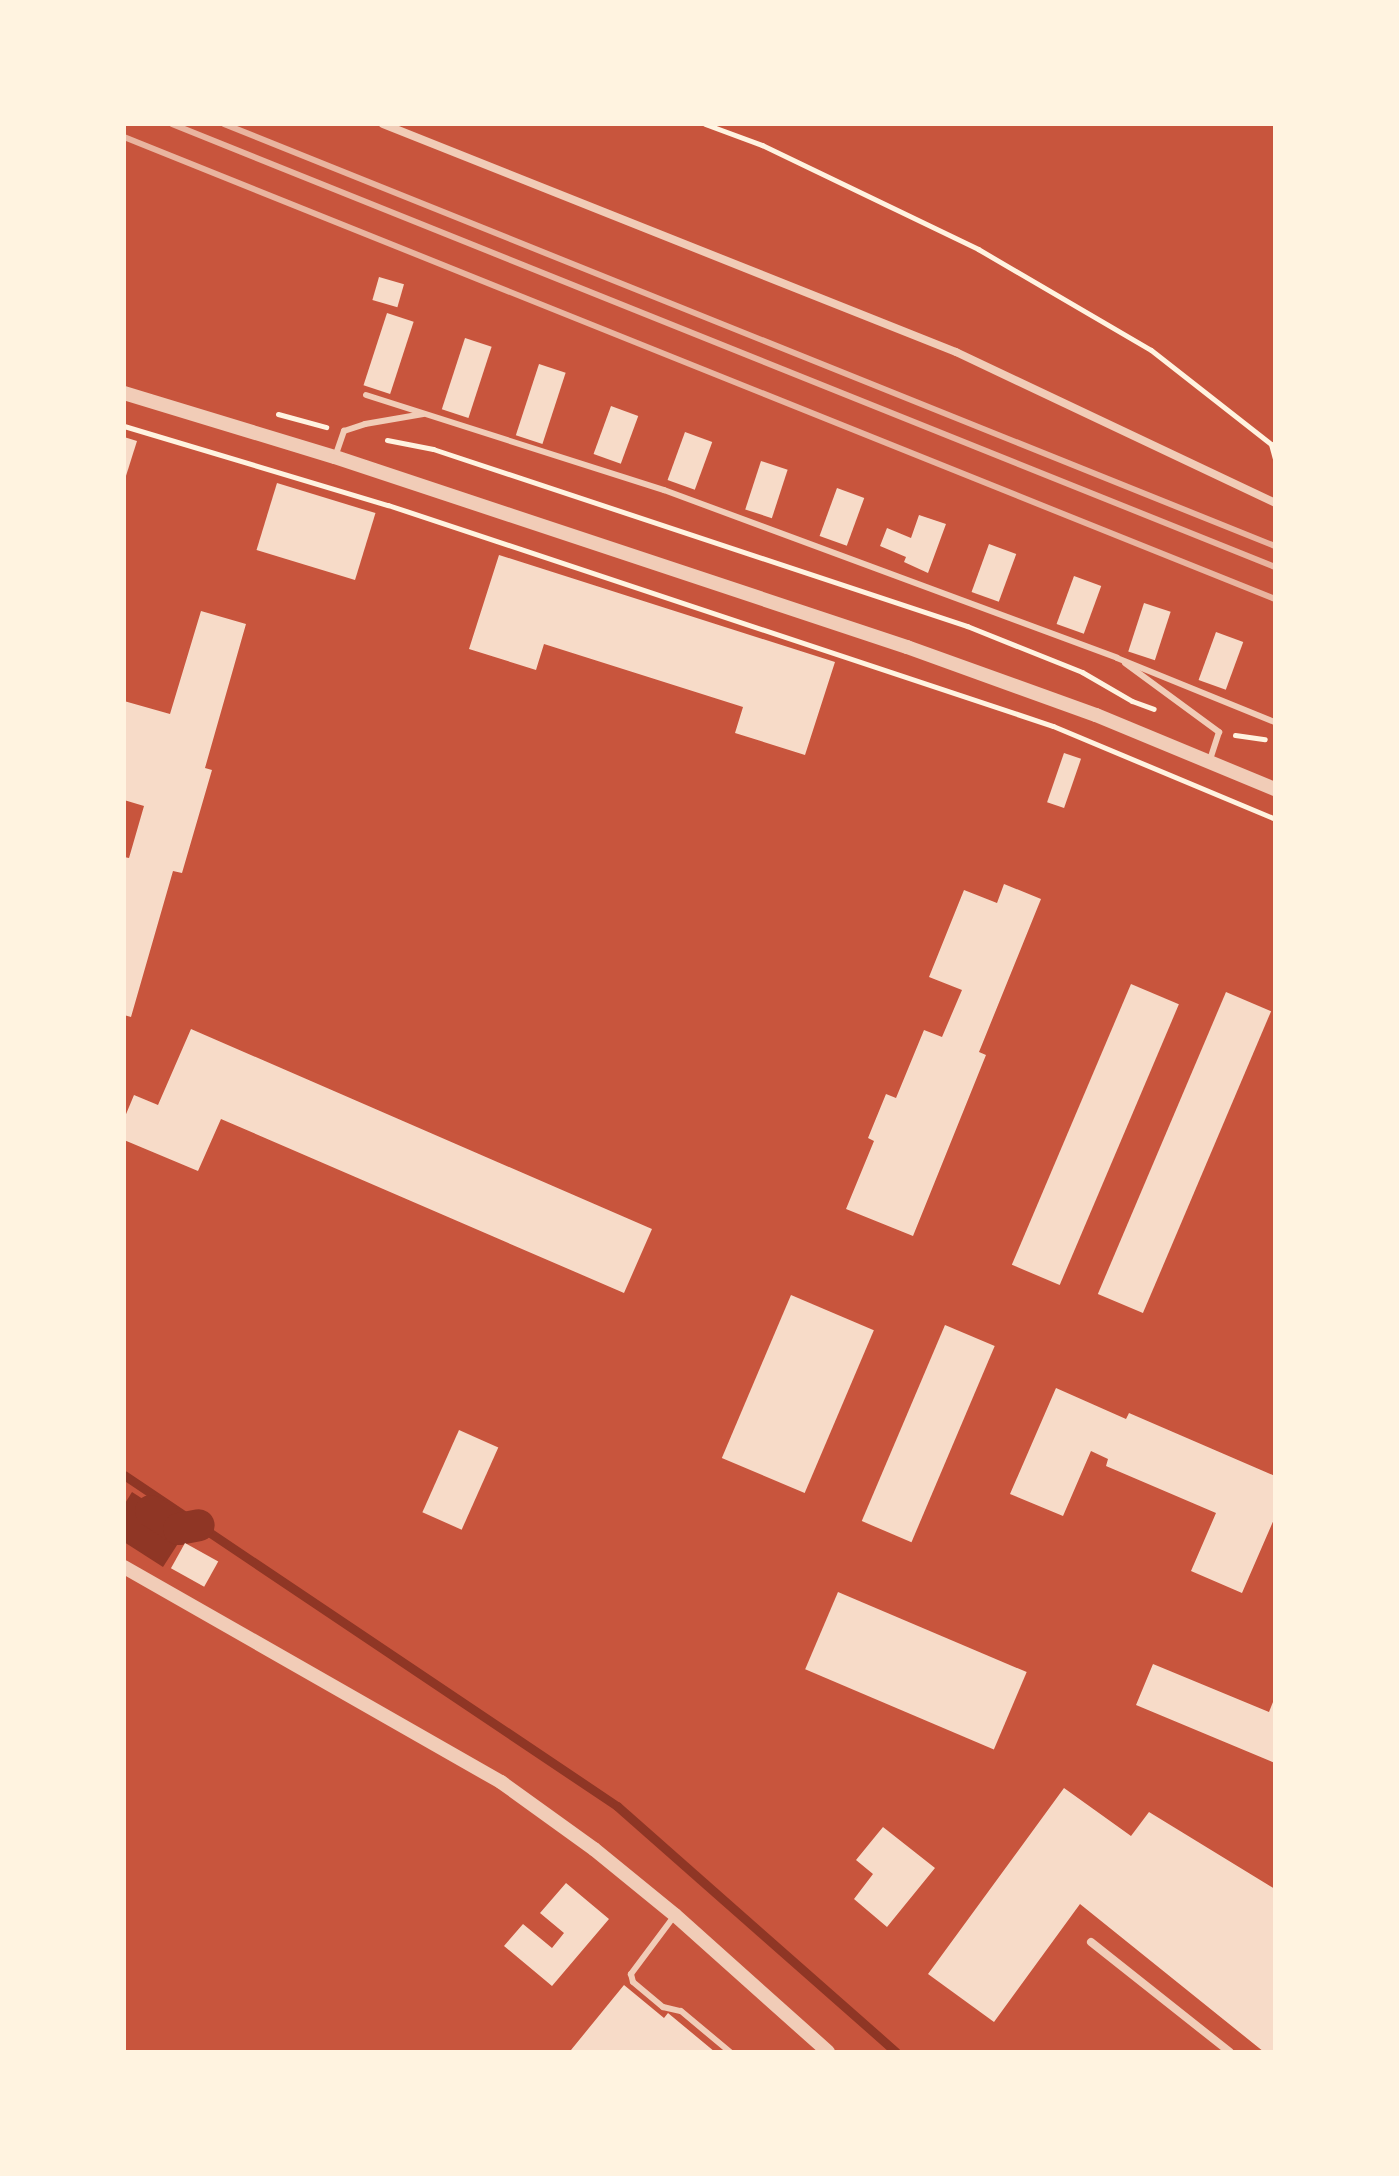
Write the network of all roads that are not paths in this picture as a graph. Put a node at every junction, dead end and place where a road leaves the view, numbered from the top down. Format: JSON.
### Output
{"nodes":[{"id":1,"x":383,"y":124,"type":"edge"},
{"id":2,"x":124,"y":393,"type":"edge"},
{"id":3,"x":366,"y":395,"type":"dead end"},
{"id":4,"x":427,"y":413,"type":"junction"},
{"id":5,"x":335,"y":457,"type":"junction"},
{"id":6,"x":1275,"y":503,"type":"edge"},
{"id":7,"x":1117,"y":658,"type":"junction"},
{"id":8,"x":1275,"y":722,"type":"edge"},
{"id":9,"x":1209,"y":762,"type":"junction"},
{"id":10,"x":1275,"y":789,"type":"edge"},
{"id":11,"x":124,"y":1567,"type":"edge"},
{"id":12,"x":675,"y":1915,"type":"junction"},
{"id":13,"x":1091,"y":1942,"type":"dead end"},
{"id":14,"x":730,"y":2052,"type":"edge"},
{"id":15,"x":828,"y":2052,"type":"edge"},
{"id":16,"x":1230,"y":2052,"type":"edge"}],
"edges":[{"from":1,"to":6,"type":"street"},
{"from":2,"to":5,"type":"street"},
{"from":3,"to":4,"type":"lane"},
{"from":4,"to":5,"type":"lane"},
{"from":4,"to":7,"type":"lane"},
{"from":5,"to":9,"type":"street"},
{"from":7,"to":8,"type":"lane"},
{"from":7,"to":9,"type":"lane"},
{"from":9,"to":10,"type":"street"},
{"from":11,"to":12,"type":"street"},
{"from":12,"to":14,"type":"lane"},
{"from":12,"to":15,"type":"street"},
{"from":13,"to":16,"type":"street"}]}
